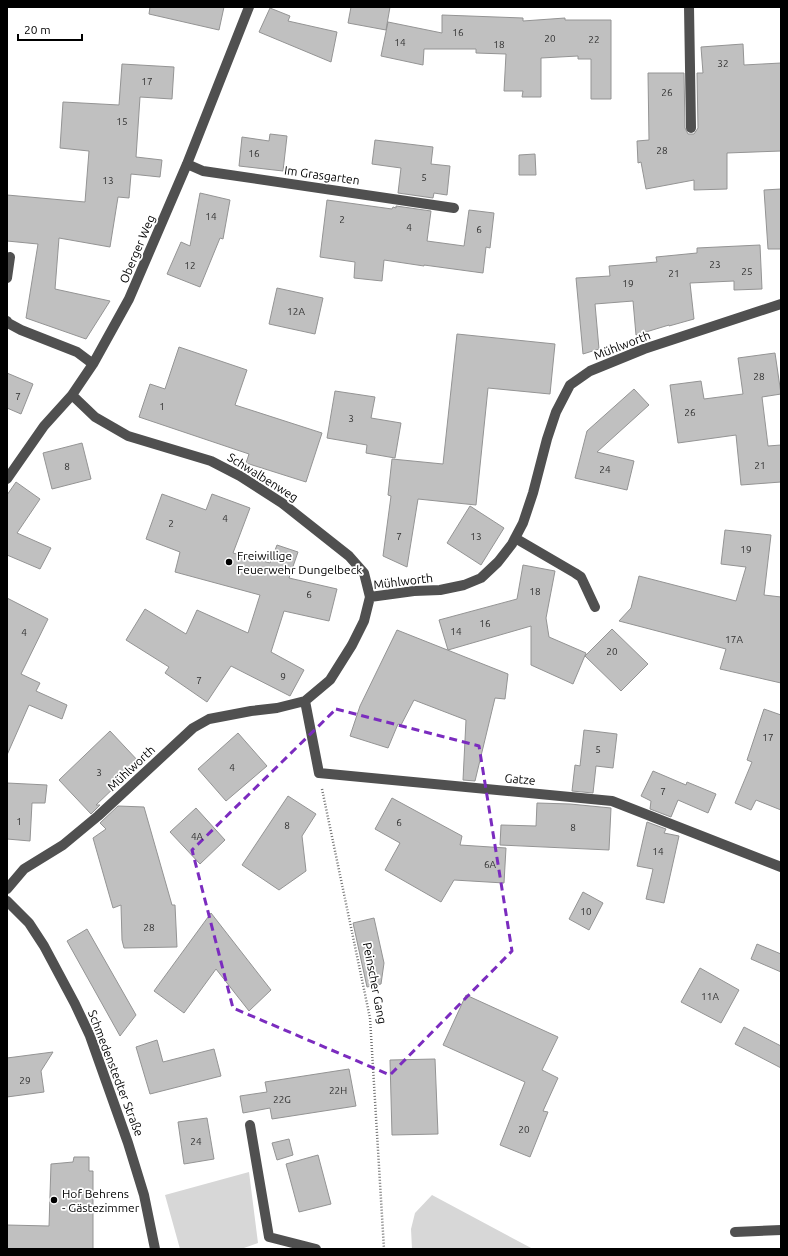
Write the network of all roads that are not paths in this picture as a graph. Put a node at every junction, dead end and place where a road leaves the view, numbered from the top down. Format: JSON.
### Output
{"nodes":[{"id":1,"x":249,"y":7,"type":"edge"},
{"id":2,"x":689,"y":7,"type":"edge"},
{"id":3,"x":691,"y":128,"type":"dead end"},
{"id":4,"x":187,"y":164,"type":"junction"},
{"id":5,"x":454,"y":208,"type":"dead end"},
{"id":6,"x":10,"y":257,"type":"dead end"},
{"id":7,"x":7,"y":278,"type":"edge"},
{"id":8,"x":781,"y":304,"type":"edge"},
{"id":9,"x":7,"y":321,"type":"edge"},
{"id":10,"x":94,"y":364,"type":"junction"},
{"id":11,"x":72,"y":395,"type":"junction"},
{"id":12,"x":7,"y":478,"type":"edge"},
{"id":13,"x":515,"y":538,"type":"junction"},
{"id":14,"x":370,"y":597,"type":"junction"},
{"id":15,"x":595,"y":607,"type":"dead end"},
{"id":16,"x":305,"y":701,"type":"junction"},
{"id":17,"x":781,"y":867,"type":"edge"},
{"id":18,"x":7,"y":889,"type":"edge"},
{"id":19,"x":7,"y":901,"type":"edge"},
{"id":20,"x":250,"y":1125,"type":"dead end"},
{"id":21,"x":781,"y":1230,"type":"edge"},
{"id":22,"x":735,"y":1232,"type":"dead end"},
{"id":23,"x":156,"y":1249,"type":"edge"},
{"id":24,"x":316,"y":1249,"type":"edge"}],
"edges":[{"from":1,"to":4,"type":"street","name":"Oberger Weg"},
{"from":2,"to":3,"type":"street"},
{"from":4,"to":5,"type":"street","name":"Im Grasgarten"},
{"from":4,"to":10,"type":"street","name":"Oberger Weg"},
{"from":6,"to":7,"type":"street"},
{"from":8,"to":13,"type":"street","name":"Mühlworth"},
{"from":9,"to":10,"type":"street"},
{"from":10,"to":11,"type":"street","name":"Oberger Weg"},
{"from":11,"to":12,"type":"street","name":"Oberger Weg"},
{"from":11,"to":14,"type":"street","name":"Schwalbenweg"},
{"from":13,"to":14,"type":"street","name":"Mühlworth"},
{"from":13,"to":15,"type":"street"},
{"from":14,"to":16,"type":"street","name":"Mühlworth"},
{"from":16,"to":17,"type":"street","name":"Gatze"},
{"from":16,"to":18,"type":"street","name":"Mühlworth"},
{"from":19,"to":23,"type":"street","name":"Schmedenstedter Straße"},
{"from":20,"to":24,"type":"street"},
{"from":21,"to":22,"type":"street"}]}
